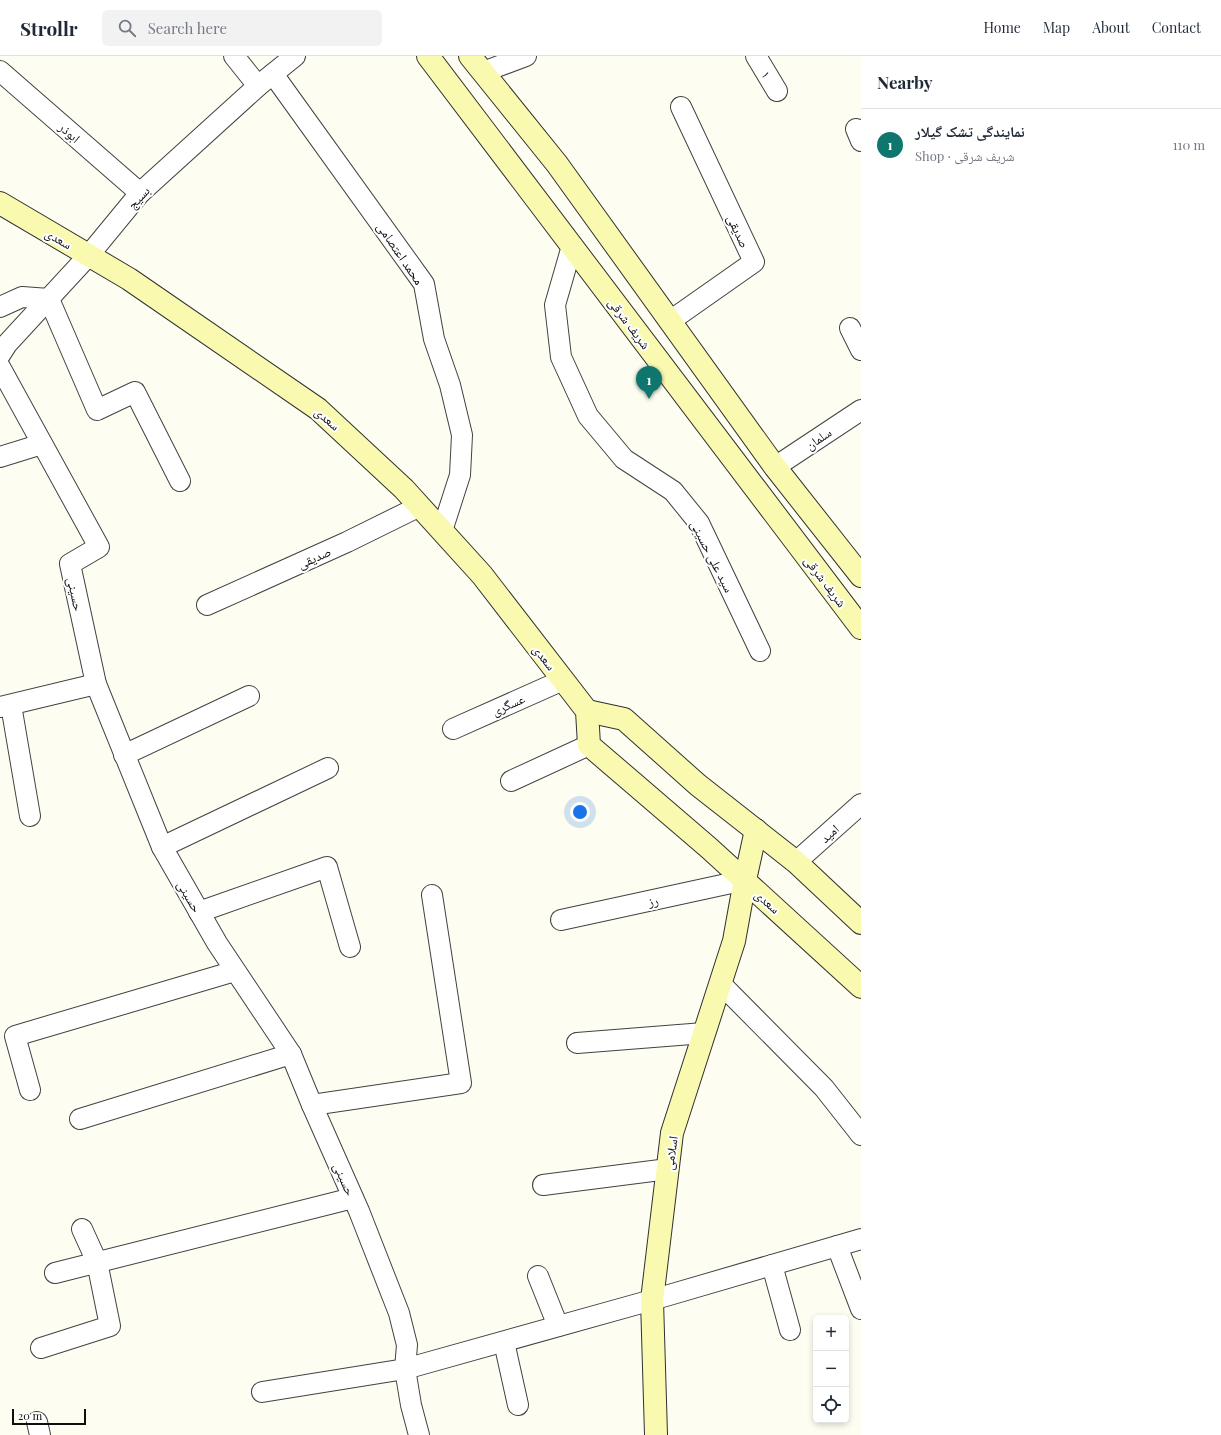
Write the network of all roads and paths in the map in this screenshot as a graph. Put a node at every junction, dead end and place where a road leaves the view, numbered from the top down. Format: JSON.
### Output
{"nodes":[{"id":1,"x":234,"y":56,"type":"edge"},
{"id":2,"x":295,"y":56,"type":"edge"},
{"id":3,"x":428,"y":56,"type":"edge"},
{"id":4,"x":526,"y":56,"type":"edge"},
{"id":5,"x":756,"y":56,"type":"edge"},
{"id":6,"x":477,"y":64,"type":"edge"},
{"id":7,"x":0,"y":71,"type":"edge"},
{"id":8,"x":265,"y":80,"type":"junction"},
{"id":9,"x":777,"y":91,"type":"dead end"},
{"id":10,"x":681,"y":108,"type":"dead end"},
{"id":11,"x":140,"y":193,"type":"junction"},
{"id":12,"x":0,"y":203,"type":"edge"},
{"id":13,"x":572,"y":246,"type":"junction"},
{"id":14,"x":89,"y":255,"type":"junction"},
{"id":15,"x":49,"y":299,"type":"junction"},
{"id":16,"x":0,"y":307,"type":"edge"},
{"id":17,"x":670,"y":321,"type":"junction"},
{"id":18,"x":850,"y":328,"type":"dead end"},
{"id":19,"x":861,"y":350,"type":"edge"},
{"id":20,"x":0,"y":355,"type":"edge"},
{"id":21,"x":0,"y":367,"type":"edge"},
{"id":22,"x":861,"y":410,"type":"edge"},
{"id":23,"x":42,"y":444,"type":"junction"},
{"id":24,"x":0,"y":457,"type":"edge"},
{"id":25,"x":775,"y":467,"type":"junction"},
{"id":26,"x":180,"y":481,"type":"dead end"},
{"id":27,"x":420,"y":506,"type":"junction"},
{"id":28,"x":442,"y":531,"type":"junction"},
{"id":29,"x":861,"y":576,"type":"edge"},
{"id":30,"x":207,"y":605,"type":"dead end"},
{"id":31,"x":861,"y":628,"type":"edge"},
{"id":32,"x":760,"y":651,"type":"dead end"},
{"id":33,"x":563,"y":680,"type":"junction"},
{"id":34,"x":96,"y":684,"type":"junction"},
{"id":35,"x":249,"y":696,"type":"dead end"},
{"id":36,"x":6,"y":706,"type":"edge"},
{"id":37,"x":587,"y":711,"type":"junction"},
{"id":38,"x":453,"y":729,"type":"dead end"},
{"id":39,"x":589,"y":745,"type":"junction"},
{"id":40,"x":124,"y":755,"type":"junction"},
{"id":41,"x":328,"y":768,"type":"dead end"},
{"id":42,"x":512,"y":781,"type":"dead end"},
{"id":43,"x":861,"y":804,"type":"edge"},
{"id":44,"x":30,"y":816,"type":"dead end"},
{"id":45,"x":756,"y":830,"type":"junction"},
{"id":46,"x":162,"y":847,"type":"junction"},
{"id":47,"x":796,"y":862,"type":"junction"},
{"id":48,"x":745,"y":880,"type":"junction"},
{"id":49,"x":432,"y":895,"type":"dead end"},
{"id":50,"x":199,"y":912,"type":"junction"},
{"id":51,"x":561,"y":920,"type":"dead end"},
{"id":52,"x":861,"y":924,"type":"edge"},
{"id":53,"x":350,"y":947,"type":"dead end"},
{"id":54,"x":235,"y":971,"type":"junction"},
{"id":55,"x":720,"y":983,"type":"junction"},
{"id":56,"x":861,"y":988,"type":"edge"},
{"id":57,"x":704,"y":1033,"type":"junction"},
{"id":58,"x":577,"y":1042,"type":"dead end"},
{"id":59,"x":291,"y":1054,"type":"junction"},
{"id":60,"x":30,"y":1090,"type":"dead end"},
{"id":61,"x":312,"y":1105,"type":"junction"},
{"id":62,"x":80,"y":1119,"type":"dead end"},
{"id":63,"x":861,"y":1135,"type":"edge"},
{"id":64,"x":668,"y":1169,"type":"junction"},
{"id":65,"x":543,"y":1185,"type":"dead end"},
{"id":66,"x":353,"y":1198,"type":"junction"},
{"id":67,"x":82,"y":1229,"type":"dead end"},
{"id":68,"x":861,"y":1239,"type":"edge"},
{"id":69,"x":837,"y":1246,"type":"junction"},
{"id":70,"x":97,"y":1262,"type":"junction"},
{"id":71,"x":772,"y":1265,"type":"junction"},
{"id":72,"x":55,"y":1273,"type":"dead end"},
{"id":73,"x":538,"y":1276,"type":"dead end"},
{"id":74,"x":652,"y":1300,"type":"junction"},
{"id":75,"x":861,"y":1309,"type":"edge"},
{"id":76,"x":558,"y":1326,"type":"junction"},
{"id":77,"x":790,"y":1330,"type":"dead end"},
{"id":78,"x":504,"y":1342,"type":"junction"},
{"id":79,"x":41,"y":1348,"type":"dead end"},
{"id":80,"x":405,"y":1369,"type":"junction"},
{"id":81,"x":262,"y":1392,"type":"dead end"},
{"id":82,"x":518,"y":1406,"type":"dead end"},
{"id":83,"x":419,"y":1435,"type":"edge"},
{"id":84,"x":656,"y":1435,"type":"edge"}],
"edges":[{"from":1,"to":8,"type":"street","name":"محمد اعتصامی"},
{"from":2,"to":8,"type":"street","name":"بسیج"},
{"from":3,"to":13,"type":"street","name":"شریف شرقی"},
{"from":4,"to":6,"type":"street"},
{"from":5,"to":9,"type":"street","name":"۱"},
{"from":6,"to":17,"type":"street"},
{"from":7,"to":11,"type":"street","name":"ابوذر"},
{"from":8,"to":11,"type":"street","name":"بسیج"},
{"from":8,"to":28,"type":"street","name":"محمد اعتصامی"},
{"from":10,"to":17,"type":"street","name":"صدیقی"},
{"from":11,"to":14,"type":"street","name":"بسیج"},
{"from":12,"to":14,"type":"street","name":"سعدی"},
{"from":13,"to":31,"type":"street","name":"شریف شرقی"},
{"from":13,"to":32,"type":"street","name":"سید علی حسینی"},
{"from":14,"to":15,"type":"street","name":"بسیج"},
{"from":14,"to":27,"type":"street","name":"سعدی"},
{"from":15,"to":16,"type":"street"},
{"from":15,"to":20,"type":"street","name":"بسیج"},
{"from":15,"to":26,"type":"street"},
{"from":17,"to":25,"type":"street"},
{"from":18,"to":19,"type":"street"},
{"from":21,"to":23,"type":"street","name":"حسینی"},
{"from":22,"to":25,"type":"street","name":"سلمان"},
{"from":23,"to":24,"type":"street"},
{"from":23,"to":34,"type":"street","name":"حسینی"},
{"from":25,"to":29,"type":"street"},
{"from":27,"to":28,"type":"street","name":"سعدی"},
{"from":27,"to":30,"type":"street","name":"صدیقی"},
{"from":28,"to":33,"type":"street","name":"سعدی"},
{"from":33,"to":37,"type":"street","name":"سعدی"},
{"from":33,"to":38,"type":"street","name":"عسگری"},
{"from":34,"to":36,"type":"street"},
{"from":34,"to":40,"type":"street","name":"حسینی"},
{"from":35,"to":40,"type":"street"},
{"from":36,"to":44,"type":"street"},
{"from":37,"to":39,"type":"street"},
{"from":37,"to":45,"type":"street"},
{"from":39,"to":42,"type":"street"},
{"from":39,"to":48,"type":"street","name":"سعدی"},
{"from":40,"to":46,"type":"street","name":"حسینی"},
{"from":41,"to":46,"type":"street"},
{"from":43,"to":47,"type":"street","name":"امید"},
{"from":45,"to":47,"type":"street"},
{"from":45,"to":48,"type":"street","name":"اسلامی"},
{"from":46,"to":50,"type":"street","name":"حسینی"},
{"from":47,"to":52,"type":"street"},
{"from":48,"to":51,"type":"street","name":"رز"},
{"from":48,"to":55,"type":"street","name":"اسلامی"},
{"from":48,"to":56,"type":"street","name":"سعدی"},
{"from":49,"to":61,"type":"street"},
{"from":50,"to":53,"type":"street"},
{"from":50,"to":54,"type":"street","name":"حسینی"},
{"from":54,"to":59,"type":"street","name":"حسینی"},
{"from":54,"to":60,"type":"street"},
{"from":55,"to":57,"type":"street","name":"اسلامی"},
{"from":55,"to":63,"type":"street"},
{"from":57,"to":58,"type":"street"},
{"from":57,"to":64,"type":"street","name":"اسلامی"},
{"from":59,"to":61,"type":"street","name":"حسینی"},
{"from":59,"to":62,"type":"street"},
{"from":61,"to":66,"type":"street","name":"حسینی"},
{"from":64,"to":65,"type":"street"},
{"from":64,"to":74,"type":"street","name":"اسلامی"},
{"from":66,"to":70,"type":"street"},
{"from":66,"to":80,"type":"street","name":"حسینی"},
{"from":67,"to":70,"type":"street"},
{"from":68,"to":69,"type":"street"},
{"from":69,"to":71,"type":"street"},
{"from":69,"to":75,"type":"street"},
{"from":70,"to":72,"type":"street"},
{"from":70,"to":79,"type":"street"},
{"from":71,"to":74,"type":"street"},
{"from":71,"to":77,"type":"street"},
{"from":73,"to":76,"type":"street"},
{"from":74,"to":76,"type":"street"},
{"from":74,"to":84,"type":"street","name":"اسلامی"},
{"from":76,"to":78,"type":"street"},
{"from":78,"to":80,"type":"street"},
{"from":78,"to":82,"type":"street"},
{"from":80,"to":81,"type":"street"},
{"from":80,"to":83,"type":"street","name":"حسینی"}]}
